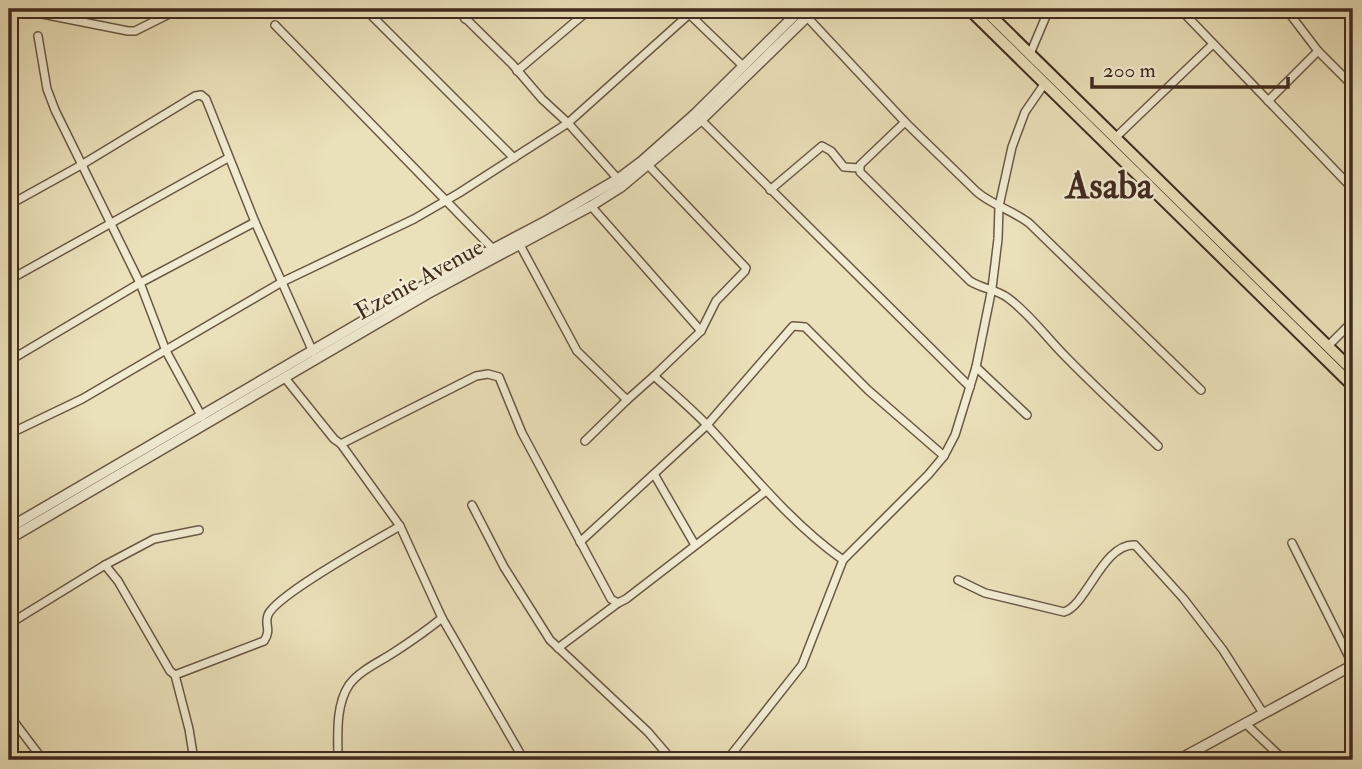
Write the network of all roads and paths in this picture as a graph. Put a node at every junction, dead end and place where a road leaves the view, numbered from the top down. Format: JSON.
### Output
{"nodes":[{"id":1,"x":18,"y":9,"type":"edge"},
{"id":2,"x":179,"y":9,"type":"edge"},
{"id":3,"x":378,"y":9,"type":"edge"},
{"id":4,"x":456,"y":9,"type":"edge"},
{"id":5,"x":476,"y":9,"type":"edge"},
{"id":6,"x":590,"y":9,"type":"edge"},
{"id":7,"x":815,"y":9,"type":"edge"},
{"id":8,"x":969,"y":9,"type":"edge"},
{"id":9,"x":984,"y":9,"type":"edge"},
{"id":10,"x":1049,"y":9,"type":"edge"},
{"id":11,"x":1180,"y":9,"type":"edge"},
{"id":12,"x":1286,"y":9,"type":"edge"},
{"id":13,"x":689,"y":10,"type":"edge"},
{"id":14,"x":368,"y":12,"type":"edge"},
{"id":15,"x":804,"y":13,"type":"edge"},
{"id":16,"x":465,"y":19,"type":"junction"},
{"id":17,"x":275,"y":25,"type":"dead end"},
{"id":18,"x":38,"y":36,"type":"dead end"},
{"id":19,"x":1213,"y":44,"type":"junction"},
{"id":20,"x":1318,"y":51,"type":"junction"},
{"id":21,"x":1030,"y":54,"type":"junction"},
{"id":22,"x":743,"y":66,"type":"junction"},
{"id":23,"x":517,"y":71,"type":"junction"},
{"id":24,"x":1045,"y":83,"type":"junction"},
{"id":25,"x":1353,"y":86,"type":"edge"},
{"id":26,"x":1268,"y":100,"type":"junction"},
{"id":27,"x":701,"y":120,"type":"junction"},
{"id":28,"x":568,"y":122,"type":"junction"},
{"id":29,"x":905,"y":122,"type":"junction"},
{"id":30,"x":1115,"y":138,"type":"junction"},
{"id":31,"x":228,"y":158,"type":"junction"},
{"id":32,"x":514,"y":158,"type":"junction"},
{"id":33,"x":83,"y":164,"type":"junction"},
{"id":34,"x":649,"y":166,"type":"junction"},
{"id":35,"x":859,"y":168,"type":"junction"},
{"id":36,"x":618,"y":179,"type":"junction"},
{"id":37,"x":1353,"y":189,"type":"edge"},
{"id":38,"x":770,"y":190,"type":"junction"},
{"id":39,"x":445,"y":200,"type":"junction"},
{"id":40,"x":9,"y":205,"type":"edge"},
{"id":41,"x":591,"y":206,"type":"junction"},
{"id":42,"x":999,"y":206,"type":"junction"},
{"id":43,"x":255,"y":222,"type":"junction"},
{"id":44,"x":109,"y":223,"type":"junction"},
{"id":45,"x":1219,"y":239,"type":"junction"},
{"id":46,"x":520,"y":245,"type":"junction"},
{"id":47,"x":493,"y":249,"type":"junction"},
{"id":48,"x":1213,"y":249,"type":"junction"},
{"id":49,"x":467,"y":267,"type":"junction"},
{"id":50,"x":9,"y":280,"type":"edge"},
{"id":51,"x":282,"y":282,"type":"junction"},
{"id":52,"x":140,"y":283,"type":"junction"},
{"id":53,"x":992,"y":288,"type":"junction"},
{"id":54,"x":1353,"y":321,"type":"edge"},
{"id":55,"x":701,"y":331,"type":"junction"},
{"id":56,"x":1328,"y":346,"type":"junction"},
{"id":57,"x":166,"y":351,"type":"junction"},
{"id":58,"x":313,"y":352,"type":"junction"},
{"id":59,"x":9,"y":362,"type":"edge"},
{"id":60,"x":976,"y":367,"type":"junction"},
{"id":61,"x":1353,"y":371,"type":"edge"},
{"id":62,"x":653,"y":376,"type":"junction"},
{"id":63,"x":285,"y":378,"type":"junction"},
{"id":64,"x":1353,"y":386,"type":"edge"},
{"id":65,"x":970,"y":387,"type":"junction"},
{"id":66,"x":1201,"y":390,"type":"dead end"},
{"id":67,"x":627,"y":400,"type":"junction"},
{"id":68,"x":1027,"y":415,"type":"dead end"},
{"id":69,"x":202,"y":417,"type":"junction"},
{"id":70,"x":707,"y":425,"type":"junction"},
{"id":71,"x":9,"y":434,"type":"edge"},
{"id":72,"x":585,"y":442,"type":"dead end"},
{"id":73,"x":341,"y":444,"type":"junction"},
{"id":74,"x":159,"y":445,"type":"junction"},
{"id":75,"x":1158,"y":446,"type":"dead end"},
{"id":76,"x":944,"y":456,"type":"junction"},
{"id":77,"x":654,"y":474,"type":"junction"},
{"id":78,"x":766,"y":491,"type":"junction"},
{"id":79,"x":472,"y":505,"type":"dead end"},
{"id":80,"x":40,"y":514,"type":"junction"},
{"id":81,"x":400,"y":526,"type":"junction"},
{"id":82,"x":9,"y":528,"type":"edge"},
{"id":83,"x":199,"y":530,"type":"dead end"},
{"id":84,"x":9,"y":539,"type":"edge"},
{"id":85,"x":580,"y":542,"type":"junction"},
{"id":86,"x":1292,"y":543,"type":"dead end"},
{"id":87,"x":695,"y":545,"type":"junction"},
{"id":88,"x":843,"y":560,"type":"junction"},
{"id":89,"x":105,"y":565,"type":"junction"},
{"id":90,"x":958,"y":580,"type":"dead end"},
{"id":91,"x":618,"y":603,"type":"junction"},
{"id":92,"x":442,"y":618,"type":"junction"},
{"id":93,"x":9,"y":624,"type":"edge"},
{"id":94,"x":558,"y":648,"type":"junction"},
{"id":95,"x":1353,"y":665,"type":"edge"},
{"id":96,"x":175,"y":675,"type":"junction"},
{"id":97,"x":1263,"y":713,"type":"junction"},
{"id":98,"x":9,"y":715,"type":"edge"},
{"id":99,"x":1245,"y":723,"type":"junction"},
{"id":100,"x":1190,"y":758,"type":"edge"},
{"id":101,"x":43,"y":760,"type":"edge"},
{"id":102,"x":194,"y":760,"type":"edge"},
{"id":103,"x":338,"y":760,"type":"edge"},
{"id":104,"x":524,"y":760,"type":"edge"},
{"id":105,"x":672,"y":760,"type":"edge"},
{"id":106,"x":727,"y":760,"type":"edge"},
{"id":107,"x":1178,"y":760,"type":"edge"},
{"id":108,"x":1284,"y":760,"type":"edge"}],
"edges":[{"from":1,"to":2,"type":"street"},
{"from":3,"to":14,"type":"street"},
{"from":4,"to":16,"type":"street"},
{"from":5,"to":16,"type":"street"},
{"from":6,"to":23,"type":"street"},
{"from":7,"to":15,"type":"street","name":"Ezenie Avenue"},
{"from":8,"to":24,"type":"highway"},
{"from":9,"to":21,"type":"highway"},
{"from":10,"to":21,"type":"street"},
{"from":11,"to":19,"type":"street"},
{"from":12,"to":20,"type":"street"},
{"from":13,"to":22,"type":"street"},
{"from":13,"to":28,"type":"street"},
{"from":14,"to":32,"type":"street"},
{"from":15,"to":22,"type":"street","name":"Ezenie Avenue"},
{"from":15,"to":27,"type":"street","name":"Ezenie Avenue"},
{"from":15,"to":29,"type":"street"},
{"from":16,"to":23,"type":"street"},
{"from":17,"to":39,"type":"street"},
{"from":18,"to":33,"type":"street"},
{"from":19,"to":26,"type":"street"},
{"from":19,"to":30,"type":"street"},
{"from":20,"to":25,"type":"street"},
{"from":20,"to":26,"type":"street"},
{"from":21,"to":30,"type":"highway"},
{"from":22,"to":36,"type":"street","name":"Ezenie Avenue"},
{"from":23,"to":28,"type":"street"},
{"from":24,"to":42,"type":"street"},
{"from":24,"to":48,"type":"highway"},
{"from":26,"to":37,"type":"street"},
{"from":27,"to":34,"type":"street","name":"Ezenie Avenue"},
{"from":27,"to":38,"type":"street"},
{"from":28,"to":32,"type":"street"},
{"from":28,"to":36,"type":"street"},
{"from":29,"to":35,"type":"street"},
{"from":29,"to":42,"type":"street"},
{"from":30,"to":45,"type":"highway"},
{"from":31,"to":33,"type":"street"},
{"from":31,"to":43,"type":"street"},
{"from":31,"to":44,"type":"street"},
{"from":32,"to":39,"type":"street"},
{"from":33,"to":40,"type":"street"},
{"from":33,"to":44,"type":"street"},
{"from":34,"to":41,"type":"street","name":"Ezenie Avenue"},
{"from":34,"to":55,"type":"street"},
{"from":35,"to":38,"type":"street"},
{"from":35,"to":53,"type":"street"},
{"from":36,"to":47,"type":"street","name":"Ezenie Avenue"},
{"from":38,"to":65,"type":"street"},
{"from":39,"to":47,"type":"street"},
{"from":39,"to":51,"type":"street"},
{"from":41,"to":46,"type":"street","name":"Ezenie Avenue"},
{"from":41,"to":55,"type":"street"},
{"from":42,"to":53,"type":"street"},
{"from":42,"to":66,"type":"street"},
{"from":43,"to":51,"type":"street"},
{"from":43,"to":52,"type":"street"},
{"from":44,"to":50,"type":"street"},
{"from":44,"to":52,"type":"street"},
{"from":45,"to":48,"type":"highway"},
{"from":45,"to":56,"type":"highway"},
{"from":46,"to":49,"type":"street","name":"Ezenie Avenue"},
{"from":46,"to":67,"type":"street"},
{"from":47,"to":49,"type":"street","name":"Ezenie Avenue"},
{"from":48,"to":64,"type":"highway"},
{"from":49,"to":58,"type":"street","name":"Ezenie Avenue"},
{"from":49,"to":63,"type":"street","name":"Ezenie Avenue"},
{"from":51,"to":57,"type":"street"},
{"from":51,"to":58,"type":"street"},
{"from":52,"to":57,"type":"street"},
{"from":52,"to":59,"type":"street"},
{"from":53,"to":60,"type":"street"},
{"from":53,"to":75,"type":"street"},
{"from":54,"to":56,"type":"street"},
{"from":55,"to":62,"type":"street"},
{"from":56,"to":61,"type":"highway"},
{"from":57,"to":69,"type":"street"},
{"from":57,"to":71,"type":"street"},
{"from":58,"to":69,"type":"street","name":"Ezenie Avenue"},
{"from":60,"to":65,"type":"street"},
{"from":60,"to":68,"type":"street"},
{"from":62,"to":67,"type":"street"},
{"from":62,"to":70,"type":"street"},
{"from":63,"to":73,"type":"street"},
{"from":63,"to":74,"type":"street","name":"Ezenie Avenue"},
{"from":65,"to":76,"type":"street"},
{"from":67,"to":72,"type":"street"},
{"from":69,"to":74,"type":"street","name":"Ezenie Avenue"},
{"from":70,"to":76,"type":"street"},
{"from":70,"to":77,"type":"street"},
{"from":70,"to":78,"type":"street"},
{"from":73,"to":81,"type":"street"},
{"from":73,"to":85,"type":"street"},
{"from":74,"to":80,"type":"street","name":"Ezenie Avenue"},
{"from":76,"to":88,"type":"street"},
{"from":77,"to":85,"type":"street"},
{"from":77,"to":87,"type":"street"},
{"from":78,"to":87,"type":"street"},
{"from":78,"to":88,"type":"street"},
{"from":79,"to":94,"type":"street"},
{"from":80,"to":82,"type":"street","name":"Ezenie Avenue"},
{"from":80,"to":84,"type":"street","name":"Ezenie Avenue"},
{"from":81,"to":92,"type":"street"},
{"from":81,"to":96,"type":"street"},
{"from":83,"to":89,"type":"street"},
{"from":85,"to":91,"type":"street"},
{"from":86,"to":95,"type":"street"},
{"from":87,"to":91,"type":"street"},
{"from":88,"to":106,"type":"street"},
{"from":89,"to":93,"type":"street"},
{"from":89,"to":96,"type":"street"},
{"from":90,"to":97,"type":"street"},
{"from":91,"to":94,"type":"street"},
{"from":92,"to":103,"type":"street"},
{"from":92,"to":104,"type":"street"},
{"from":94,"to":105,"type":"street"},
{"from":95,"to":97,"type":"street"},
{"from":96,"to":102,"type":"street"},
{"from":97,"to":99,"type":"street"},
{"from":98,"to":101,"type":"street"},
{"from":99,"to":100,"type":"street"},
{"from":99,"to":108,"type":"street"},
{"from":100,"to":107,"type":"street"}]}
